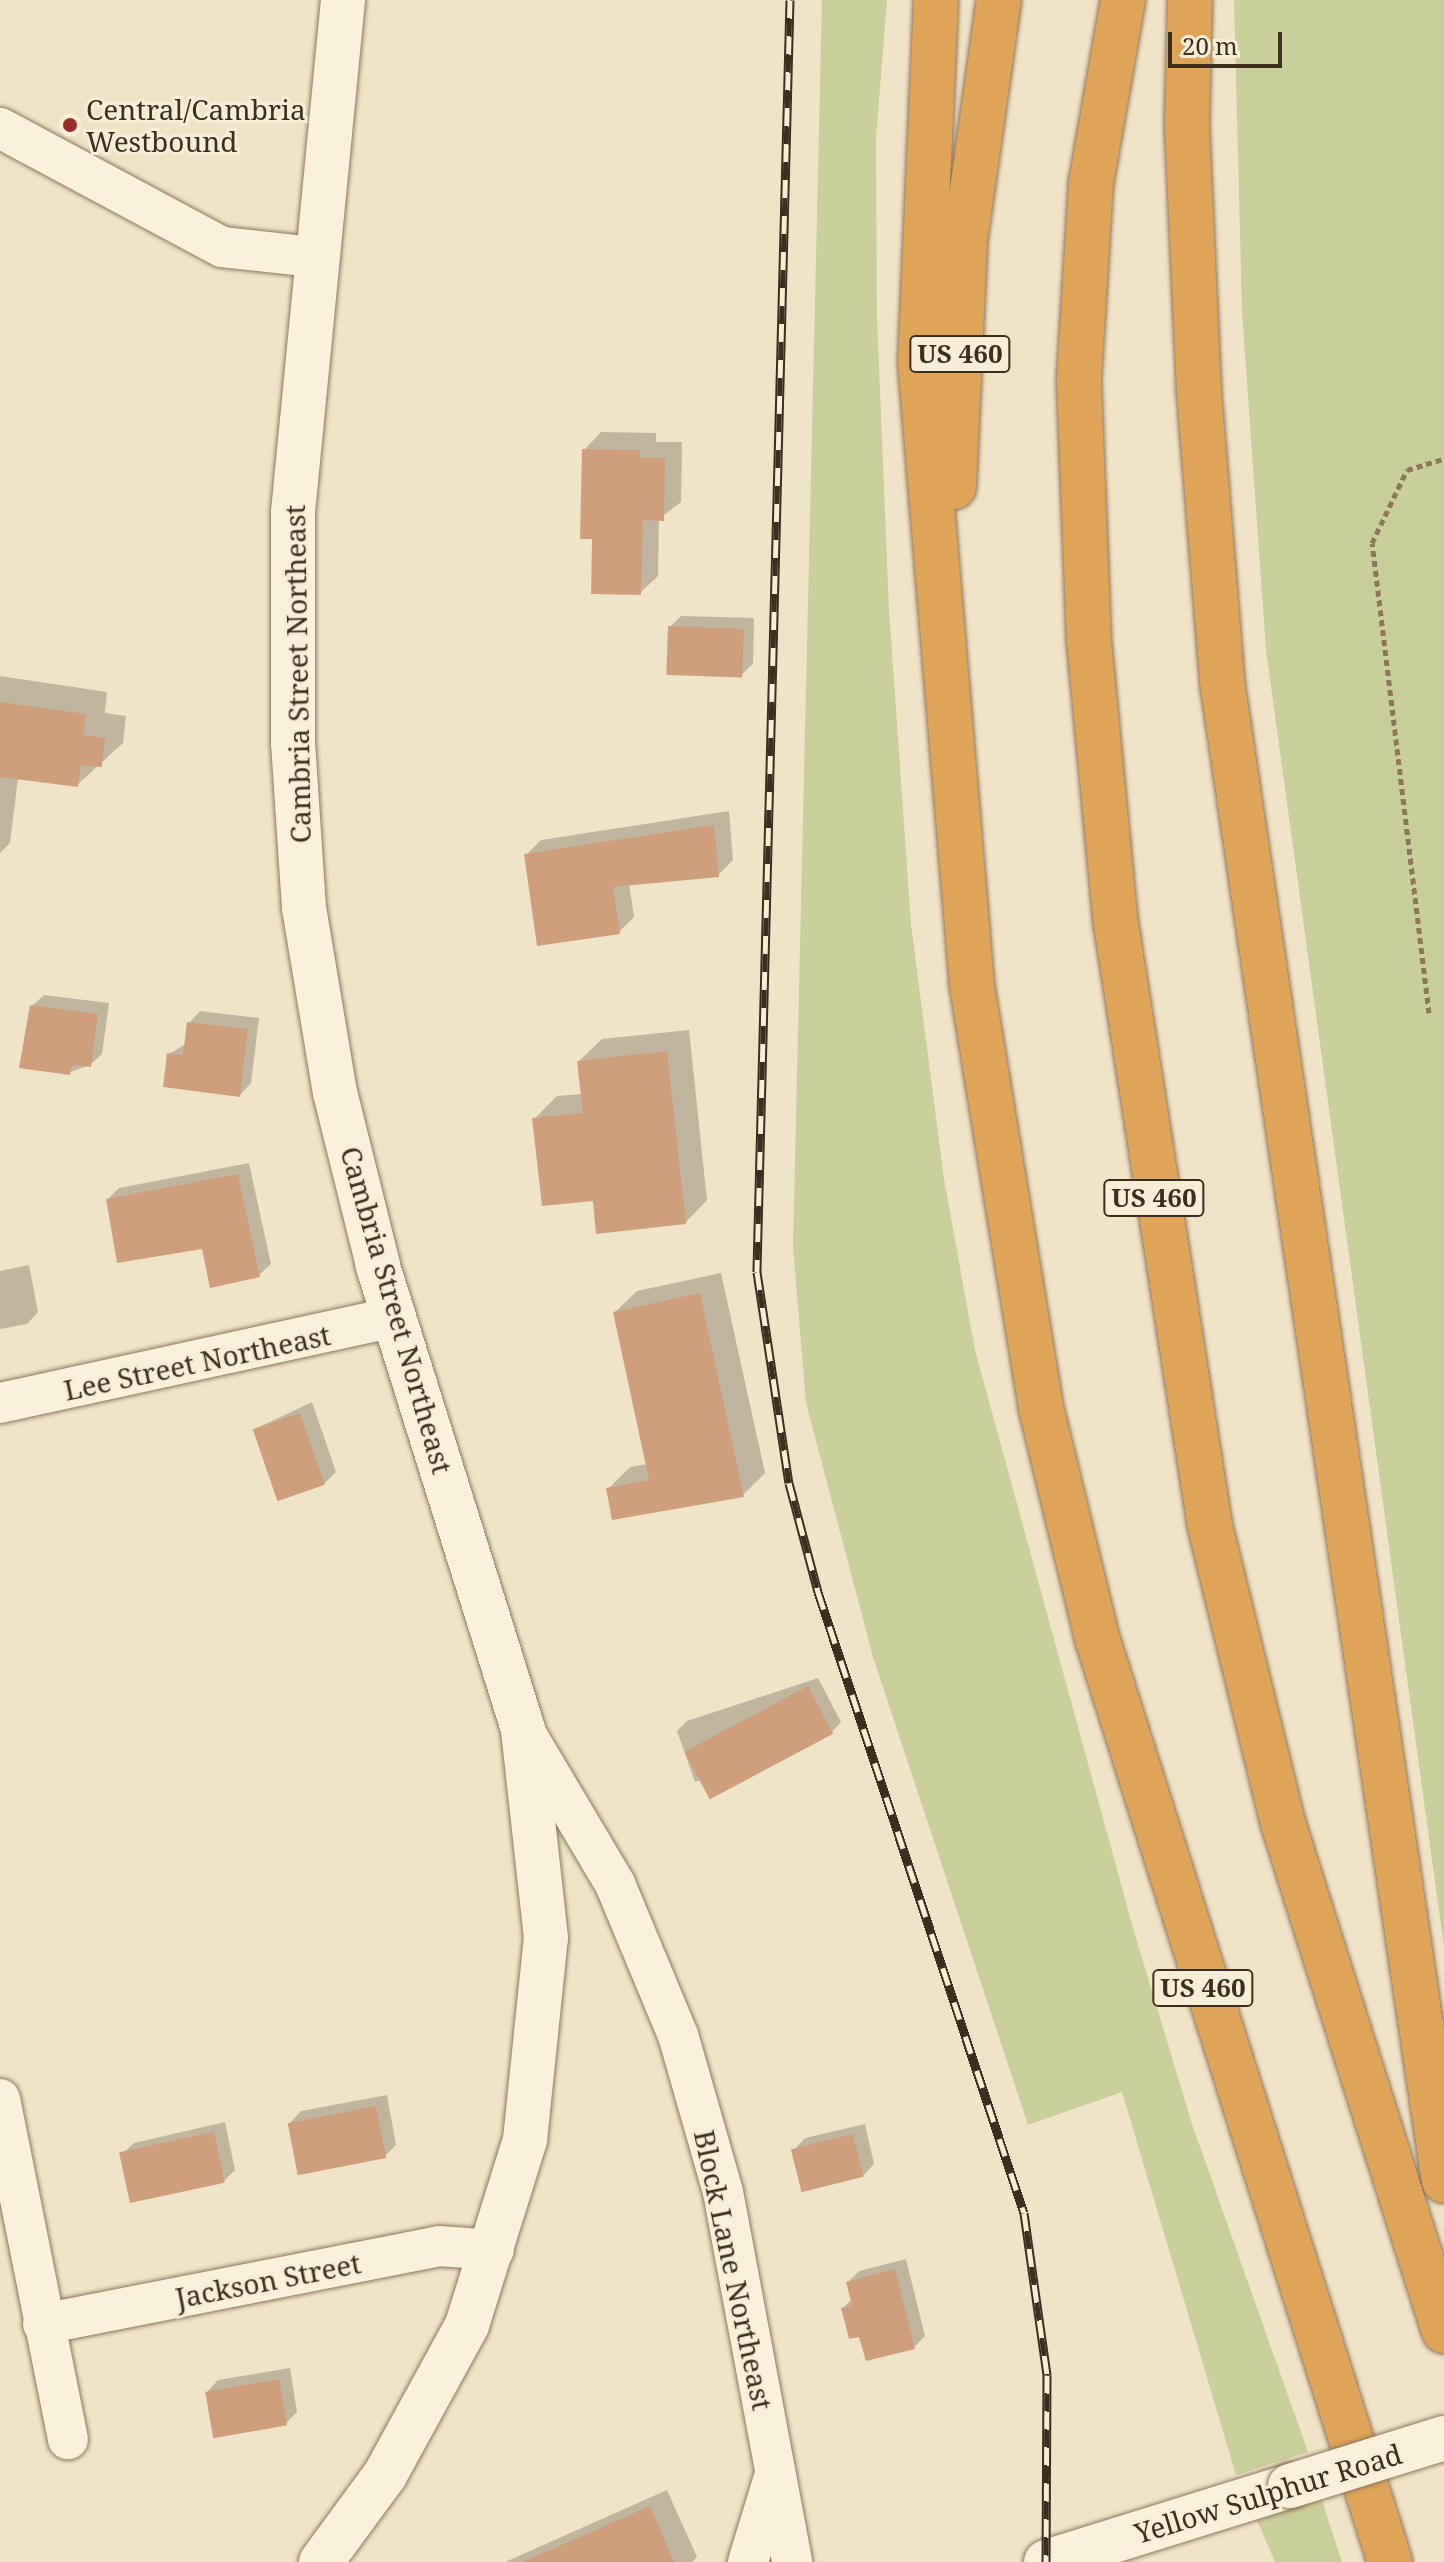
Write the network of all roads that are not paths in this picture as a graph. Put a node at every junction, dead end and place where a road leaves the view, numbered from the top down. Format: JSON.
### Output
{"nodes":[{"id":1,"x":343,"y":0,"type":"edge"},
{"id":2,"x":933,"y":0,"type":"edge"},
{"id":3,"x":999,"y":0,"type":"edge"},
{"id":4,"x":1190,"y":0,"type":"edge"},
{"id":5,"x":1120,"y":17,"type":"edge"},
{"id":6,"x":0,"y":128,"type":"edge"},
{"id":7,"x":314,"y":257,"type":"junction"},
{"id":8,"x":951,"y":711,"type":"junction"},
{"id":9,"x":394,"y":1317,"type":"junction"},
{"id":10,"x":0,"y":1403,"type":"edge"},
{"id":11,"x":523,"y":1729,"type":"junction"},
{"id":12,"x":1,"y":2106,"type":"edge"},
{"id":13,"x":1444,"y":2181,"type":"edge"},
{"id":14,"x":494,"y":2250,"type":"junction"},
{"id":15,"x":43,"y":2324,"type":"junction"},
{"id":16,"x":1444,"y":2331,"type":"edge"},
{"id":17,"x":1444,"y":2438,"type":"edge"},
{"id":18,"x":68,"y":2439,"type":"dead end"},
{"id":19,"x":776,"y":2472,"type":"junction"},
{"id":20,"x":321,"y":2562,"type":"edge"},
{"id":21,"x":748,"y":2562,"type":"edge"},
{"id":22,"x":792,"y":2562,"type":"edge"},
{"id":23,"x":1046,"y":2562,"type":"edge"},
{"id":24,"x":1390,"y":2562,"type":"edge"}],
"edges":[{"from":1,"to":7,"type":"main road","name":"Cambria Street Northeast"},
{"from":2,"to":8,"type":"highway"},
{"from":3,"to":8,"type":"highway","number":"US 460"},
{"from":4,"to":13,"type":"highway"},
{"from":5,"to":16,"type":"highway","number":"US 460"},
{"from":6,"to":7,"type":"street"},
{"from":7,"to":9,"type":"main road","name":"Cambria Street Northeast"},
{"from":8,"to":24,"type":"highway","number":"US 460"},
{"from":9,"to":10,"type":"street","name":"Lee Street Northeast"},
{"from":9,"to":11,"type":"main road","name":"Cambria Street Northeast"},
{"from":11,"to":14,"type":"main road","name":"Cambria Street Northeast"},
{"from":11,"to":19,"type":"street","name":"Block Lane Northeast"},
{"from":12,"to":15,"type":"street"},
{"from":14,"to":15,"type":"street","name":"Jackson Street"},
{"from":14,"to":20,"type":"main road","name":"Cambria Street Northeast"},
{"from":15,"to":18,"type":"street"},
{"from":17,"to":23,"type":"main road","name":"Yellow Sulphur Road","bridge":true},
{"from":19,"to":21,"type":"street"},
{"from":19,"to":22,"type":"street","name":"Block Lane Northeast"}]}
